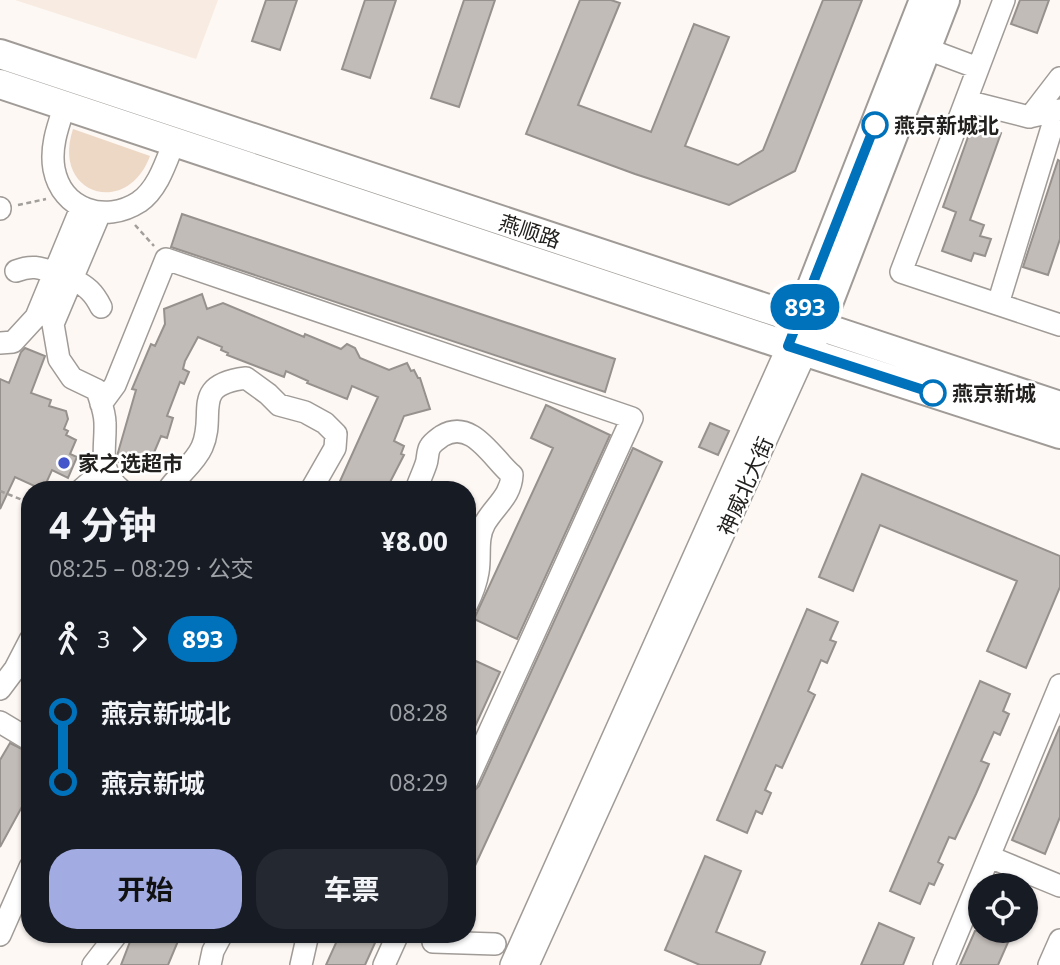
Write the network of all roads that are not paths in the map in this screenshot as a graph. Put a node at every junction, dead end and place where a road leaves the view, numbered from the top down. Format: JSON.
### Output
{"nodes":[{"id":1,"x":924,"y":0,"type":"edge"},
{"id":2,"x":945,"y":0,"type":"edge"},
{"id":3,"x":1004,"y":0,"type":"edge"},
{"id":4,"x":927,"y":48,"type":"junction"},
{"id":5,"x":0,"y":54,"type":"edge"},
{"id":6,"x":978,"y":68,"type":"junction"},
{"id":7,"x":1060,"y":78,"type":"edge"},
{"id":8,"x":0,"y":84,"type":"edge"},
{"id":9,"x":966,"y":101,"type":"junction"},
{"id":10,"x":65,"y":105,"type":"junction"},
{"id":11,"x":1059,"y":111,"type":"edge"},
{"id":12,"x":1030,"y":117,"type":"junction"},
{"id":13,"x":174,"y":142,"type":"junction"},
{"id":14,"x":92,"y":206,"type":"junction"},
{"id":15,"x":16,"y":271,"type":"dead end"},
{"id":16,"x":63,"y":276,"type":"junction"},
{"id":17,"x":998,"y":304,"type":"junction"},
{"id":18,"x":101,"y":307,"type":"dead end"},
{"id":19,"x":45,"y":321,"type":"junction"},
{"id":20,"x":809,"y":324,"type":"junction"},
{"id":21,"x":1060,"y":325,"type":"edge"},
{"id":22,"x":0,"y":343,"type":"edge"},
{"id":23,"x":797,"y":349,"type":"junction"},
{"id":24,"x":101,"y":404,"type":"junction"},
{"id":25,"x":1060,"y":406,"type":"edge"},
{"id":26,"x":1060,"y":434,"type":"edge"},
{"id":27,"x":105,"y":469,"type":"junction"},
{"id":28,"x":91,"y":481,"type":"edge"},
{"id":29,"x":112,"y":481,"type":"edge"},
{"id":30,"x":176,"y":481,"type":"edge"},
{"id":31,"x":316,"y":481,"type":"edge"},
{"id":32,"x":419,"y":481,"type":"edge"},
{"id":33,"x":476,"y":554,"type":"edge"},
{"id":34,"x":21,"y":650,"type":"edge"},
{"id":35,"x":7,"y":666,"type":"edge"},
{"id":36,"x":1060,"y":685,"type":"edge"},
{"id":37,"x":0,"y":689,"type":"edge"},
{"id":38,"x":0,"y":722,"type":"edge"},
{"id":39,"x":21,"y":735,"type":"edge"},
{"id":40,"x":476,"y":761,"type":"edge"},
{"id":41,"x":990,"y":857,"type":"junction"},
{"id":42,"x":1060,"y":886,"type":"edge"},
{"id":43,"x":21,"y":887,"type":"edge"},
{"id":44,"x":0,"y":935,"type":"edge"},
{"id":45,"x":476,"y":935,"type":"edge"},
{"id":46,"x":1060,"y":940,"type":"edge"},
{"id":47,"x":110,"y":943,"type":"edge"},
{"id":48,"x":217,"y":943,"type":"edge"},
{"id":49,"x":306,"y":943,"type":"edge"},
{"id":50,"x":394,"y":943,"type":"edge"},
{"id":51,"x":464,"y":943,"type":"edge"},
{"id":52,"x":495,"y":944,"type":"junction"},
{"id":53,"x":518,"y":961,"type":"edge"},
{"id":54,"x":93,"y":965,"type":"edge"},
{"id":55,"x":210,"y":965,"type":"edge"},
{"id":56,"x":301,"y":965,"type":"edge"},
{"id":57,"x":384,"y":965,"type":"edge"},
{"id":58,"x":944,"y":965,"type":"edge"},
{"id":59,"x":1049,"y":965,"type":"edge"}],
"edges":[{"from":1,"to":20,"type":"main road","name":"神威北大街"},
{"from":2,"to":4,"type":"main road","name":"神威北大街"},
{"from":3,"to":6,"type":"street"},
{"from":4,"to":6,"type":"street"},
{"from":4,"to":20,"type":"main road","name":"神威北大街"},
{"from":5,"to":20,"type":"main road","name":"燕顺路"},
{"from":6,"to":9,"type":"street"},
{"from":7,"to":12,"type":"street"},
{"from":8,"to":10,"type":"main road","name":"燕顺路"},
{"from":9,"to":12,"type":"street"},
{"from":9,"to":17,"type":"street"},
{"from":10,"to":13,"type":"main road","name":"燕顺路"},
{"from":10,"to":14,"type":"street"},
{"from":11,"to":12,"type":"street"},
{"from":11,"to":17,"type":"street"},
{"from":13,"to":14,"type":"street"},
{"from":13,"to":23,"type":"main road","name":"燕顺路"},
{"from":14,"to":16,"type":"street"},
{"from":15,"to":16,"type":"street"},
{"from":16,"to":18,"type":"street"},
{"from":16,"to":19,"type":"street"},
{"from":17,"to":21,"type":"street"},
{"from":19,"to":22,"type":"street"},
{"from":19,"to":24,"type":"street"},
{"from":20,"to":23,"type":"main road","name":"神威北大街"},
{"from":20,"to":25,"type":"main road","name":"燕顺路"},
{"from":23,"to":26,"type":"main road","name":"燕顺路"},
{"from":23,"to":53,"type":"street","name":"神威北大街"},
{"from":24,"to":27,"type":"street"},
{"from":24,"to":40,"type":"street"},
{"from":27,"to":28,"type":"street"},
{"from":27,"to":29,"type":"street"},
{"from":30,"to":31,"type":"street"},
{"from":32,"to":33,"type":"street"},
{"from":34,"to":35,"type":"street"},
{"from":35,"to":37,"type":"street"},
{"from":36,"to":41,"type":"street"},
{"from":38,"to":39,"type":"street"},
{"from":41,"to":42,"type":"street"},
{"from":41,"to":58,"type":"street"},
{"from":43,"to":44,"type":"street"},
{"from":45,"to":52,"type":"street"},
{"from":46,"to":59,"type":"street"},
{"from":47,"to":54,"type":"street"},
{"from":48,"to":55,"type":"street"},
{"from":49,"to":56,"type":"street"},
{"from":50,"to":57,"type":"street"},
{"from":51,"to":52,"type":"street"},
{"from":52,"to":53,"type":"street"}]}
